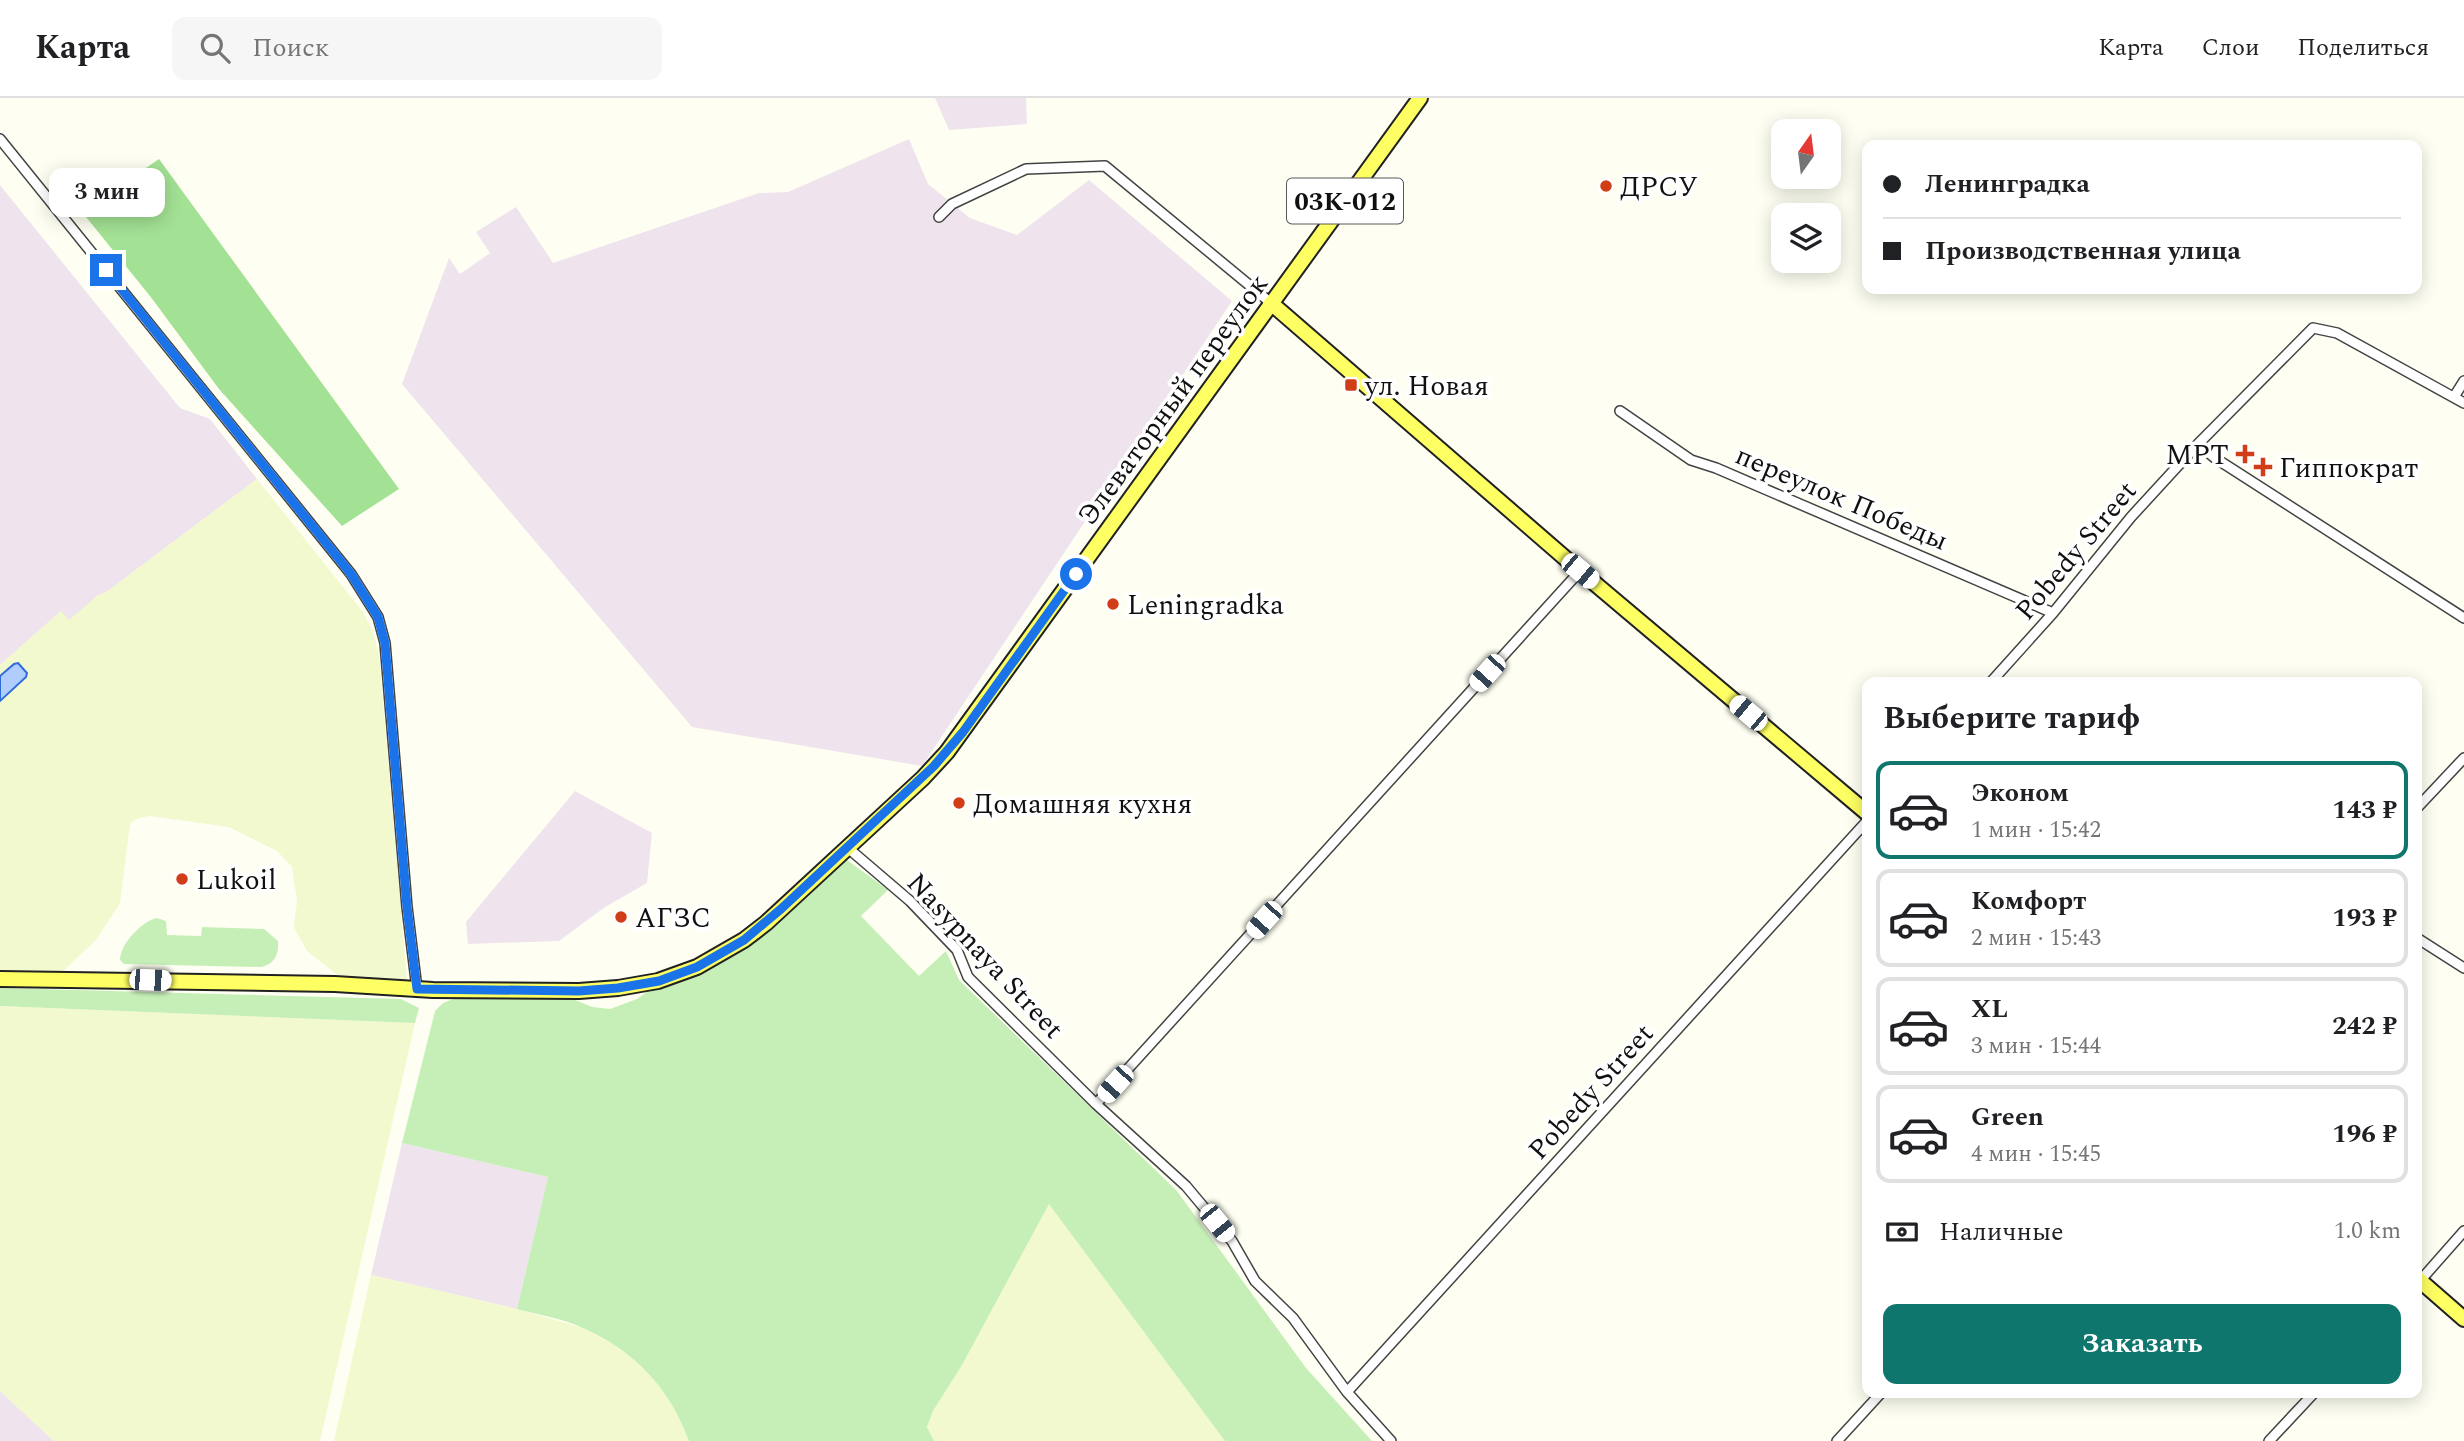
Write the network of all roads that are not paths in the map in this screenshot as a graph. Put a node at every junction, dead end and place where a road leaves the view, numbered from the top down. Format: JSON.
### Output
{"nodes":[{"id":1,"x":1420,"y":98,"type":"edge"},
{"id":2,"x":0,"y":139,"type":"edge"},
{"id":3,"x":939,"y":217,"type":"dead end"},
{"id":4,"x":1271,"y":303,"type":"junction"},
{"id":5,"x":2464,"y":381,"type":"edge"},
{"id":6,"x":2454,"y":397,"type":"junction"},
{"id":7,"x":2464,"y":403,"type":"edge"},
{"id":8,"x":1620,"y":411,"type":"dead end"},
{"id":9,"x":2198,"y":444,"type":"junction"},
{"id":10,"x":1580,"y":571,"type":"junction"},
{"id":11,"x":2053,"y":613,"type":"junction"},
{"id":12,"x":2464,"y":618,"type":"edge"},
{"id":13,"x":1995,"y":677,"type":"edge"},
{"id":14,"x":2464,"y":758,"type":"edge"},
{"id":15,"x":2422,"y":803,"type":"edge"},
{"id":16,"x":1862,"y":809,"type":"edge"},
{"id":17,"x":1862,"y":826,"type":"edge"},
{"id":18,"x":848,"y":848,"type":"junction"},
{"id":19,"x":2422,"y":941,"type":"edge"},
{"id":20,"x":2464,"y":968,"type":"edge"},
{"id":21,"x":0,"y":979,"type":"edge"},
{"id":22,"x":417,"y":989,"type":"junction"},
{"id":23,"x":1096,"y":1104,"type":"junction"},
{"id":24,"x":2464,"y":1231,"type":"edge"},
{"id":25,"x":2422,"y":1277,"type":"edge"},
{"id":26,"x":2422,"y":1284,"type":"edge"},
{"id":27,"x":2464,"y":1319,"type":"edge"},
{"id":28,"x":1347,"y":1392,"type":"junction"},
{"id":29,"x":1876,"y":1398,"type":"edge"},
{"id":30,"x":2309,"y":1398,"type":"edge"},
{"id":31,"x":1391,"y":1441,"type":"edge"},
{"id":32,"x":1837,"y":1441,"type":"edge"},
{"id":33,"x":2269,"y":1441,"type":"edge"}],
"edges":[{"from":1,"to":4,"type":"main road","name":"Элеваторный переулок","number":"03К-012"},
{"from":2,"to":22,"type":"street"},
{"from":3,"to":4,"type":"street"},
{"from":4,"to":10,"type":"main road"},
{"from":4,"to":18,"type":"main road","name":"Элеваторный переулок","number":"03К-012"},
{"from":5,"to":6,"type":"street"},
{"from":6,"to":7,"type":"street"},
{"from":6,"to":9,"type":"street","name":"Pobedy Street"},
{"from":8,"to":11,"type":"street","name":"переулок Победы"},
{"from":9,"to":11,"type":"street","name":"Pobedy Street"},
{"from":9,"to":12,"type":"street"},
{"from":10,"to":16,"type":"main road"},
{"from":10,"to":23,"type":"street"},
{"from":11,"to":13,"type":"street","name":"Pobedy Street"},
{"from":14,"to":15,"type":"street"},
{"from":17,"to":28,"type":"street","name":"Pobedy Street"},
{"from":18,"to":22,"type":"main road","number":"03К-012"},
{"from":18,"to":23,"type":"street","name":"Nasypnaya Street"},
{"from":19,"to":20,"type":"street"},
{"from":21,"to":22,"type":"main road","number":"03К-012"},
{"from":23,"to":28,"type":"street","name":"Nasypnaya Street"},
{"from":24,"to":25,"type":"street"},
{"from":26,"to":27,"type":"main road"},
{"from":28,"to":31,"type":"street","name":"Nasypnaya Street"},
{"from":29,"to":32,"type":"street"},
{"from":30,"to":33,"type":"street"}]}
